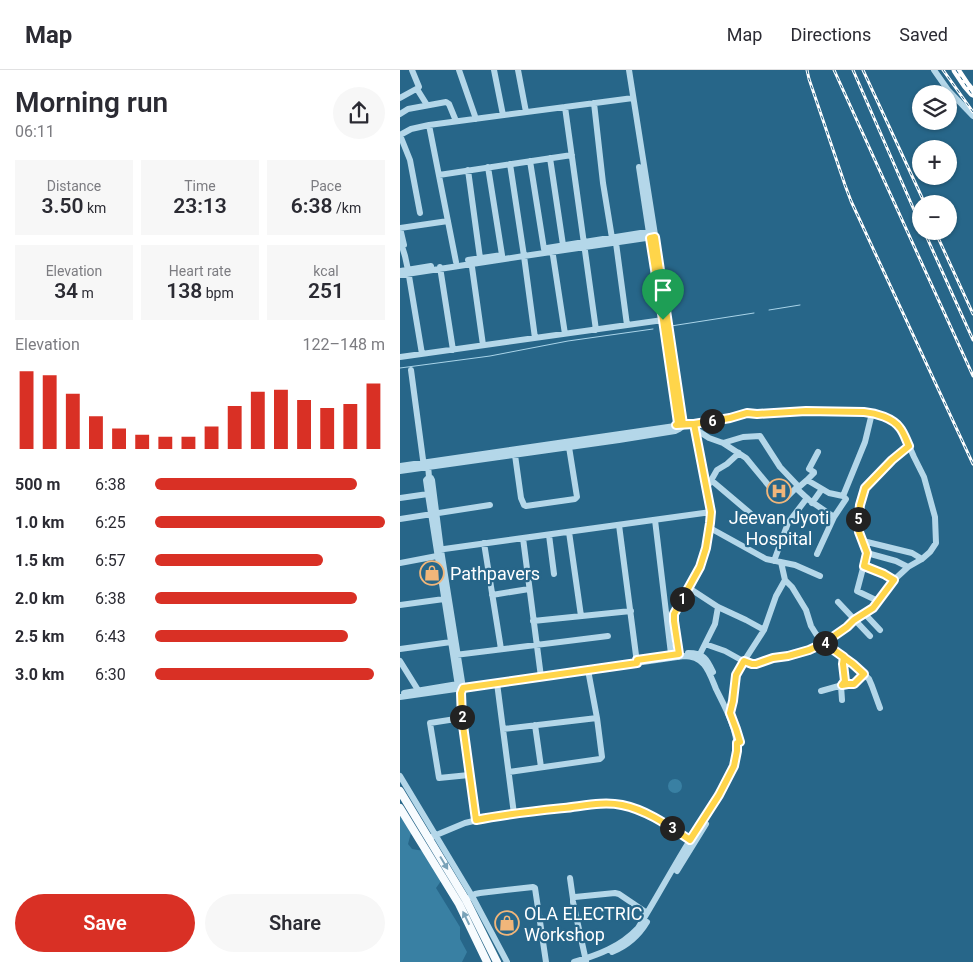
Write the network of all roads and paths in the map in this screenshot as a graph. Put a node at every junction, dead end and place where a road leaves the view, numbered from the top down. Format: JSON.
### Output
{"nodes":[{"id":1,"x":413,"y":70,"type":"edge"},
{"id":2,"x":459,"y":70,"type":"edge"},
{"id":3,"x":494,"y":70,"type":"edge"},
{"id":4,"x":518,"y":70,"type":"edge"},
{"id":5,"x":624,"y":70,"type":"edge"},
{"id":6,"x":629,"y":70,"type":"edge"},
{"id":7,"x":934,"y":70,"type":"edge"},
{"id":8,"x":956,"y":70,"type":"edge"},
{"id":9,"x":417,"y":88,"type":"junction"},
{"id":10,"x":973,"y":93,"type":"edge"},
{"id":11,"x":400,"y":98,"type":"edge"},
{"id":12,"x":631,"y":98,"type":"junction"},
{"id":13,"x":594,"y":103,"type":"junction"},
{"id":14,"x":427,"y":105,"type":"junction"},
{"id":15,"x":565,"y":107,"type":"junction"},
{"id":16,"x":526,"y":112,"type":"junction"},
{"id":17,"x":400,"y":114,"type":"edge"},
{"id":18,"x":503,"y":115,"type":"junction"},
{"id":19,"x":973,"y":116,"type":"edge"},
{"id":20,"x":476,"y":119,"type":"junction"},
{"id":21,"x":456,"y":121,"type":"junction"},
{"id":22,"x":429,"y":125,"type":"junction"},
{"id":23,"x":400,"y":135,"type":"edge"},
{"id":24,"x":572,"y":154,"type":"junction"},
{"id":25,"x":550,"y":158,"type":"junction"},
{"id":26,"x":530,"y":161,"type":"junction"},
{"id":27,"x":510,"y":164,"type":"junction"},
{"id":28,"x":488,"y":167,"type":"junction"},
{"id":29,"x":468,"y":170,"type":"junction"},
{"id":30,"x":438,"y":174,"type":"junction"},
{"id":31,"x":420,"y":213,"type":"dead end"},
{"id":32,"x":448,"y":221,"type":"junction"},
{"id":33,"x":400,"y":228,"type":"edge"},
{"id":34,"x":652,"y":234,"type":"junction"},
{"id":35,"x":400,"y":240,"type":"edge"},
{"id":36,"x":614,"y":240,"type":"junction"},
{"id":37,"x":563,"y":245,"type":"junction"},
{"id":38,"x":584,"y":245,"type":"junction"},
{"id":39,"x":544,"y":249,"type":"junction"},
{"id":40,"x":552,"y":249,"type":"junction"},
{"id":41,"x":524,"y":254,"type":"junction"},
{"id":42,"x":502,"y":255,"type":"junction"},
{"id":43,"x":405,"y":256,"type":"junction"},
{"id":44,"x":480,"y":258,"type":"junction"},
{"id":45,"x":456,"y":262,"type":"junction"},
{"id":46,"x":471,"y":262,"type":"junction"},
{"id":47,"x":440,"y":267,"type":"junction"},
{"id":48,"x":400,"y":271,"type":"edge"},
{"id":49,"x":408,"y":272,"type":"junction"},
{"id":50,"x":400,"y":275,"type":"edge"},
{"id":51,"x":663,"y":320,"type":"junction"},
{"id":52,"x":627,"y":326,"type":"junction"},
{"id":53,"x":596,"y":330,"type":"junction"},
{"id":54,"x":565,"y":334,"type":"junction"},
{"id":55,"x":535,"y":338,"type":"junction"},
{"id":56,"x":483,"y":346,"type":"junction"},
{"id":57,"x":453,"y":350,"type":"junction"},
{"id":58,"x":422,"y":354,"type":"junction"},
{"id":59,"x":400,"y":357,"type":"edge"},
{"id":60,"x":411,"y":370,"type":"dead end"},
{"id":61,"x":872,"y":412,"type":"junction"},
{"id":62,"x":680,"y":425,"type":"junction"},
{"id":63,"x":694,"y":426,"type":"junction"},
{"id":64,"x":723,"y":443,"type":"junction"},
{"id":65,"x":909,"y":446,"type":"junction"},
{"id":66,"x":569,"y":447,"type":"junction"},
{"id":67,"x":818,"y":452,"type":"dead end"},
{"id":68,"x":739,"y":453,"type":"junction"},
{"id":69,"x":515,"y":455,"type":"junction"},
{"id":70,"x":400,"y":466,"type":"edge"},
{"id":71,"x":426,"y":466,"type":"junction"},
{"id":72,"x":400,"y":472,"type":"edge"},
{"id":73,"x":429,"y":477,"type":"junction"},
{"id":74,"x":711,"y":480,"type":"junction"},
{"id":75,"x":807,"y":480,"type":"junction"},
{"id":76,"x":797,"y":487,"type":"junction"},
{"id":77,"x":706,"y":489,"type":"junction"},
{"id":78,"x":822,"y":489,"type":"junction"},
{"id":79,"x":428,"y":494,"type":"junction"},
{"id":80,"x":843,"y":496,"type":"junction"},
{"id":81,"x":400,"y":498,"type":"edge"},
{"id":82,"x":810,"y":501,"type":"junction"},
{"id":83,"x":490,"y":505,"type":"dead end"},
{"id":84,"x":711,"y":512,"type":"junction"},
{"id":85,"x":750,"y":512,"type":"dead end"},
{"id":86,"x":434,"y":514,"type":"junction"},
{"id":87,"x":834,"y":517,"type":"junction"},
{"id":88,"x":400,"y":519,"type":"edge"},
{"id":89,"x":654,"y":520,"type":"junction"},
{"id":90,"x":619,"y":525,"type":"junction"},
{"id":91,"x":710,"y":528,"type":"junction"},
{"id":92,"x":569,"y":532,"type":"junction"},
{"id":93,"x":550,"y":535,"type":"junction"},
{"id":94,"x":523,"y":538,"type":"junction"},
{"id":95,"x":863,"y":540,"type":"junction"},
{"id":96,"x":484,"y":543,"type":"junction"},
{"id":97,"x":438,"y":552,"type":"junction"},
{"id":98,"x":867,"y":553,"type":"junction"},
{"id":99,"x":817,"y":554,"type":"dead end"},
{"id":100,"x":922,"y":559,"type":"junction"},
{"id":101,"x":400,"y":562,"type":"edge"},
{"id":102,"x":778,"y":562,"type":"junction"},
{"id":103,"x":864,"y":566,"type":"junction"},
{"id":104,"x":908,"y":567,"type":"junction"},
{"id":105,"x":554,"y":574,"type":"dead end"},
{"id":106,"x":820,"y":576,"type":"dead end"},
{"id":107,"x":785,"y":580,"type":"junction"},
{"id":108,"x":894,"y":580,"type":"junction"},
{"id":109,"x":689,"y":588,"type":"junction"},
{"id":110,"x":529,"y":589,"type":"junction"},
{"id":111,"x":492,"y":595,"type":"junction"},
{"id":112,"x":444,"y":599,"type":"junction"},
{"id":113,"x":878,"y":601,"type":"junction"},
{"id":114,"x":838,"y":602,"type":"dead end"},
{"id":115,"x":400,"y":605,"type":"edge"},
{"id":116,"x":718,"y":607,"type":"junction"},
{"id":117,"x":631,"y":610,"type":"junction"},
{"id":118,"x":864,"y":613,"type":"junction"},
{"id":119,"x":581,"y":616,"type":"junction"},
{"id":120,"x":854,"y":620,"type":"junction"},
{"id":121,"x":533,"y":621,"type":"junction"},
{"id":122,"x":764,"y":630,"type":"junction"},
{"id":123,"x":880,"y":630,"type":"dead end"},
{"id":124,"x":608,"y":636,"type":"dead end"},
{"id":125,"x":870,"y":636,"type":"dead end"},
{"id":126,"x":451,"y":642,"type":"junction"},
{"id":127,"x":824,"y":643,"type":"junction"},
{"id":128,"x":705,"y":644,"type":"junction"},
{"id":129,"x":536,"y":645,"type":"junction"},
{"id":130,"x":400,"y":648,"type":"edge"},
{"id":131,"x":501,"y":649,"type":"junction"},
{"id":132,"x":671,"y":654,"type":"junction"},
{"id":133,"x":456,"y":655,"type":"junction"},
{"id":134,"x":679,"y":655,"type":"junction"},
{"id":135,"x":699,"y":656,"type":"junction"},
{"id":136,"x":844,"y":657,"type":"junction"},
{"id":137,"x":400,"y":661,"type":"edge"},
{"id":138,"x":744,"y":661,"type":"junction"},
{"id":139,"x":637,"y":662,"type":"junction"},
{"id":140,"x":588,"y":670,"type":"junction"},
{"id":141,"x":864,"y":674,"type":"junction"},
{"id":142,"x":541,"y":675,"type":"junction"},
{"id":143,"x":497,"y":683,"type":"junction"},
{"id":144,"x":842,"y":685,"type":"junction"},
{"id":145,"x":461,"y":688,"type":"junction"},
{"id":146,"x":418,"y":690,"type":"junction"},
{"id":147,"x":821,"y":691,"type":"dead end"},
{"id":148,"x":400,"y":693,"type":"edge"},
{"id":149,"x":400,"y":697,"type":"edge"},
{"id":150,"x":842,"y":700,"type":"dead end"},
{"id":151,"x":880,"y":708,"type":"dead end"},
{"id":152,"x":730,"y":713,"type":"junction"},
{"id":153,"x":462,"y":718,"type":"junction"},
{"id":154,"x":597,"y":718,"type":"junction"},
{"id":155,"x":535,"y":725,"type":"junction"},
{"id":156,"x":503,"y":729,"type":"junction"},
{"id":157,"x":738,"y":742,"type":"junction"},
{"id":158,"x":541,"y":767,"type":"junction"},
{"id":159,"x":509,"y":772,"type":"junction"},
{"id":160,"x":469,"y":775,"type":"junction"},
{"id":161,"x":400,"y":776,"type":"edge"},
{"id":162,"x":400,"y":792,"type":"edge"},
{"id":163,"x":400,"y":808,"type":"edge"},
{"id":164,"x":514,"y":814,"type":"junction"},
{"id":165,"x":476,"y":820,"type":"junction"},
{"id":166,"x":432,"y":837,"type":"junction"},
{"id":167,"x":692,"y":841,"type":"junction"},
{"id":168,"x":570,"y":878,"type":"dead end"},
{"id":169,"x":469,"y":898,"type":"junction"},
{"id":170,"x":573,"y":899,"type":"junction"},
{"id":171,"x":647,"y":913,"type":"junction"},
{"id":172,"x":587,"y":961,"type":"edge"},
{"id":173,"x":487,"y":962,"type":"edge"},
{"id":174,"x":497,"y":962,"type":"edge"},
{"id":175,"x":507,"y":962,"type":"edge"},
{"id":176,"x":546,"y":962,"type":"edge"},
{"id":177,"x":574,"y":962,"type":"edge"}],
"edges":[{"from":1,"to":9,"type":"street"},
{"from":2,"to":20,"type":"street"},
{"from":3,"to":18,"type":"street"},
{"from":4,"to":16,"type":"street"},
{"from":5,"to":12,"type":"street"},
{"from":6,"to":12,"type":"street"},
{"from":7,"to":19,"type":"street"},
{"from":8,"to":10,"type":"highway"},
{"from":9,"to":11,"type":"street"},
{"from":9,"to":14,"type":"street"},
{"from":12,"to":13,"type":"street"},
{"from":12,"to":34,"type":"street"},
{"from":13,"to":15,"type":"street"},
{"from":13,"to":36,"type":"street"},
{"from":14,"to":17,"type":"street"},
{"from":14,"to":21,"type":"street"},
{"from":15,"to":16,"type":"street"},
{"from":15,"to":24,"type":"street"},
{"from":16,"to":18,"type":"street"},
{"from":18,"to":20,"type":"street"},
{"from":20,"to":21,"type":"street"},
{"from":21,"to":22,"type":"street"},
{"from":22,"to":23,"type":"street"},
{"from":22,"to":30,"type":"street"},
{"from":23,"to":31,"type":"street"},
{"from":24,"to":25,"type":"street"},
{"from":24,"to":38,"type":"street"},
{"from":25,"to":26,"type":"street"},
{"from":25,"to":37,"type":"street"},
{"from":26,"to":27,"type":"street"},
{"from":26,"to":39,"type":"street"},
{"from":27,"to":28,"type":"street"},
{"from":27,"to":41,"type":"street"},
{"from":28,"to":29,"type":"street"},
{"from":28,"to":42,"type":"street"},
{"from":29,"to":30,"type":"street"},
{"from":29,"to":44,"type":"street"},
{"from":30,"to":32,"type":"street"},
{"from":32,"to":33,"type":"street"},
{"from":32,"to":45,"type":"street"},
{"from":33,"to":43,"type":"street"},
{"from":34,"to":36,"type":"street"},
{"from":34,"to":51,"type":"street"},
{"from":34,"to":62,"type":"street"},
{"from":35,"to":43,"type":"street"},
{"from":36,"to":38,"type":"street"},
{"from":36,"to":52,"type":"street"},
{"from":37,"to":38,"type":"street"},
{"from":37,"to":40,"type":"street"},
{"from":38,"to":40,"type":"street"},
{"from":38,"to":53,"type":"street"},
{"from":39,"to":40,"type":"street"},
{"from":39,"to":41,"type":"street"},
{"from":40,"to":41,"type":"street"},
{"from":40,"to":54,"type":"street"},
{"from":41,"to":42,"type":"street"},
{"from":41,"to":46,"type":"street"},
{"from":41,"to":55,"type":"street"},
{"from":42,"to":44,"type":"street"},
{"from":43,"to":49,"type":"street"},
{"from":44,"to":46,"type":"street"},
{"from":45,"to":46,"type":"street"},
{"from":45,"to":47,"type":"street"},
{"from":46,"to":47,"type":"street"},
{"from":46,"to":56,"type":"street"},
{"from":47,"to":49,"type":"street"},
{"from":47,"to":57,"type":"street"},
{"from":48,"to":49,"type":"street"},
{"from":49,"to":50,"type":"street"},
{"from":49,"to":58,"type":"street"},
{"from":51,"to":52,"type":"street"},
{"from":51,"to":62,"type":"street"},
{"from":52,"to":53,"type":"street"},
{"from":53,"to":54,"type":"street"},
{"from":54,"to":55,"type":"street"},
{"from":55,"to":56,"type":"street"},
{"from":56,"to":57,"type":"street"},
{"from":57,"to":58,"type":"street"},
{"from":58,"to":59,"type":"street"},
{"from":60,"to":71,"type":"street"},
{"from":61,"to":63,"type":"street"},
{"from":61,"to":65,"type":"street"},
{"from":61,"to":80,"type":"street"},
{"from":62,"to":63,"type":"street"},
{"from":62,"to":66,"type":"street"},
{"from":62,"to":71,"type":"street"},
{"from":63,"to":64,"type":"street"},
{"from":63,"to":77,"type":"street"},
{"from":64,"to":68,"type":"street"},
{"from":64,"to":76,"type":"street"},
{"from":65,"to":95,"type":"street"},
{"from":65,"to":100,"type":"street"},
{"from":66,"to":69,"type":"street"},
{"from":66,"to":69,"type":"street"},
{"from":67,"to":75,"type":"street"},
{"from":68,"to":74,"type":"street"},
{"from":68,"to":76,"type":"street"},
{"from":69,"to":71,"type":"street"},
{"from":70,"to":71,"type":"street"},
{"from":71,"to":72,"type":"street"},
{"from":71,"to":73,"type":"street"},
{"from":73,"to":79,"type":"street"},
{"from":73,"to":86,"type":"street"},
{"from":74,"to":77,"type":"street"},
{"from":74,"to":85,"type":"street"},
{"from":75,"to":76,"type":"street"},
{"from":75,"to":78,"type":"street"},
{"from":76,"to":82,"type":"street"},
{"from":77,"to":84,"type":"street"},
{"from":78,"to":80,"type":"street"},
{"from":78,"to":82,"type":"street"},
{"from":79,"to":81,"type":"street"},
{"from":79,"to":86,"type":"street"},
{"from":80,"to":87,"type":"street"},
{"from":82,"to":87,"type":"street"},
{"from":82,"to":102,"type":"street"},
{"from":83,"to":86,"type":"street"},
{"from":84,"to":89,"type":"street"},
{"from":84,"to":91,"type":"street"},
{"from":86,"to":88,"type":"street"},
{"from":86,"to":97,"type":"street"},
{"from":87,"to":99,"type":"street"},
{"from":89,"to":90,"type":"street"},
{"from":89,"to":132,"type":"street"},
{"from":90,"to":92,"type":"street"},
{"from":90,"to":117,"type":"street"},
{"from":91,"to":102,"type":"street"},
{"from":91,"to":109,"type":"street"},
{"from":92,"to":93,"type":"street"},
{"from":92,"to":119,"type":"street"},
{"from":93,"to":94,"type":"street"},
{"from":93,"to":105,"type":"street"},
{"from":94,"to":96,"type":"street"},
{"from":94,"to":110,"type":"street"},
{"from":95,"to":98,"type":"street"},
{"from":95,"to":100,"type":"street"},
{"from":96,"to":97,"type":"street"},
{"from":96,"to":111,"type":"street"},
{"from":97,"to":101,"type":"street"},
{"from":97,"to":112,"type":"street"},
{"from":97,"to":133,"type":"street"},
{"from":98,"to":103,"type":"street"},
{"from":98,"to":104,"type":"street"},
{"from":100,"to":104,"type":"street"},
{"from":102,"to":106,"type":"street"},
{"from":102,"to":107,"type":"street"},
{"from":103,"to":108,"type":"street"},
{"from":103,"to":113,"type":"street"},
{"from":104,"to":108,"type":"street"},
{"from":107,"to":122,"type":"street"},
{"from":107,"to":127,"type":"street"},
{"from":108,"to":113,"type":"street"},
{"from":109,"to":116,"type":"street"},
{"from":109,"to":134,"type":"street"},
{"from":110,"to":111,"type":"street"},
{"from":110,"to":121,"type":"street"},
{"from":111,"to":131,"type":"street"},
{"from":112,"to":115,"type":"street"},
{"from":112,"to":126,"type":"street"},
{"from":113,"to":118,"type":"street"},
{"from":114,"to":120,"type":"street"},
{"from":116,"to":122,"type":"street"},
{"from":116,"to":128,"type":"street"},
{"from":117,"to":119,"type":"street"},
{"from":117,"to":139,"type":"street"},
{"from":118,"to":120,"type":"street"},
{"from":118,"to":123,"type":"street"},
{"from":119,"to":121,"type":"street"},
{"from":120,"to":125,"type":"street"},
{"from":120,"to":127,"type":"street"},
{"from":121,"to":129,"type":"street"},
{"from":122,"to":138,"type":"street"},
{"from":124,"to":129,"type":"street"},
{"from":126,"to":130,"type":"street"},
{"from":126,"to":133,"type":"street"},
{"from":127,"to":136,"type":"street"},
{"from":127,"to":138,"type":"street"},
{"from":128,"to":135,"type":"street"},
{"from":128,"to":138,"type":"street"},
{"from":129,"to":131,"type":"street"},
{"from":129,"to":142,"type":"street"},
{"from":131,"to":133,"type":"street"},
{"from":132,"to":134,"type":"street"},
{"from":132,"to":139,"type":"street"},
{"from":133,"to":145,"type":"street"},
{"from":134,"to":135,"type":"street"},
{"from":134,"to":139,"type":"street"},
{"from":135,"to":152,"type":"street"},
{"from":135,"to":157,"type":"street"},
{"from":136,"to":141,"type":"street"},
{"from":136,"to":144,"type":"street"},
{"from":137,"to":146,"type":"street"},
{"from":138,"to":152,"type":"street"},
{"from":139,"to":140,"type":"street"},
{"from":139,"to":142,"type":"street"},
{"from":140,"to":142,"type":"street"},
{"from":140,"to":154,"type":"street"},
{"from":141,"to":144,"type":"street"},
{"from":141,"to":151,"type":"street"},
{"from":142,"to":143,"type":"street"},
{"from":142,"to":145,"type":"street"},
{"from":143,"to":145,"type":"street"},
{"from":143,"to":156,"type":"street"},
{"from":144,"to":147,"type":"street"},
{"from":144,"to":150,"type":"street"},
{"from":145,"to":146,"type":"street"},
{"from":145,"to":149,"type":"street"},
{"from":145,"to":153,"type":"street"},
{"from":146,"to":148,"type":"street"},
{"from":152,"to":157,"type":"street"},
{"from":153,"to":160,"type":"street"},
{"from":153,"to":160,"type":"street"},
{"from":154,"to":155,"type":"street"},
{"from":154,"to":158,"type":"street"},
{"from":155,"to":156,"type":"street"},
{"from":155,"to":158,"type":"street"},
{"from":156,"to":159,"type":"street"},
{"from":157,"to":167,"type":"street"},
{"from":158,"to":159,"type":"street"},
{"from":159,"to":164,"type":"street"},
{"from":160,"to":165,"type":"street"},
{"from":161,"to":166,"type":"street"},
{"from":162,"to":166,"type":"main road"},
{"from":173,"to":163,"type":"main road","one_way":true},
{"from":164,"to":165,"type":"street"},
{"from":164,"to":167,"type":"street"},
{"from":165,"to":166,"type":"street"},
{"from":166,"to":169,"type":"main road"},
{"from":167,"to":171,"type":"street"},
{"from":167,"to":172,"type":"street"},
{"from":168,"to":170,"type":"street"},
{"from":169,"to":174,"type":"main road"},
{"from":169,"to":175,"type":"street"},
{"from":169,"to":176,"type":"street"},
{"from":170,"to":171,"type":"street"},
{"from":170,"to":172,"type":"street"},
{"from":171,"to":172,"type":"street"},
{"from":172,"to":177,"type":"street"}]}
